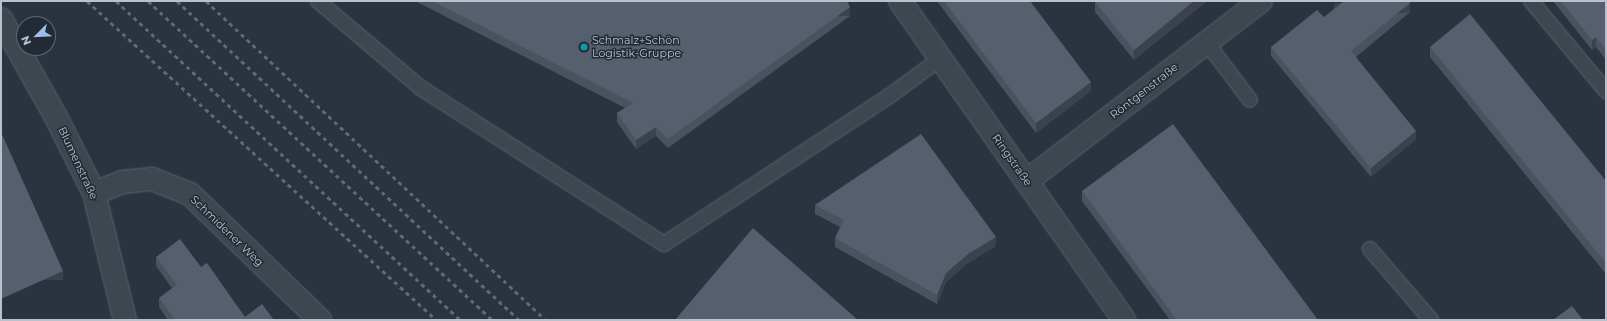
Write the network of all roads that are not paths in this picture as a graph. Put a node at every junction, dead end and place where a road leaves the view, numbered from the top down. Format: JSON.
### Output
{"nodes":[{"id":1,"x":318,"y":1,"type":"edge"},
{"id":2,"x":900,"y":1,"type":"edge"},
{"id":3,"x":1261,"y":1,"type":"edge"},
{"id":4,"x":1531,"y":1,"type":"edge"},
{"id":5,"x":1,"y":19,"type":"edge"},
{"id":6,"x":1206,"y":43,"type":"junction"},
{"id":7,"x":940,"y":58,"type":"junction"},
{"id":8,"x":1606,"y":91,"type":"edge"},
{"id":9,"x":1250,"y":100,"type":"dead end"},
{"id":10,"x":1027,"y":181,"type":"junction"},
{"id":11,"x":94,"y":193,"type":"junction"},
{"id":12,"x":1370,"y":248,"type":"dead end"},
{"id":13,"x":125,"y":320,"type":"edge"},
{"id":14,"x":320,"y":320,"type":"edge"},
{"id":15,"x":1124,"y":320,"type":"edge"},
{"id":16,"x":1431,"y":320,"type":"edge"}],
"edges":[{"from":1,"to":7,"type":"lane"},
{"from":2,"to":7,"type":"street","name":"Ringstraße"},
{"from":3,"to":6,"type":"street","name":"Röntgenstraße"},
{"from":4,"to":8,"type":"lane"},
{"from":5,"to":11,"type":"street","name":"Blumenstraße"},
{"from":6,"to":9,"type":"lane"},
{"from":6,"to":10,"type":"street","name":"Röntgenstraße"},
{"from":7,"to":10,"type":"street","name":"Ringstraße"},
{"from":10,"to":15,"type":"street","name":"Ringstraße"},
{"from":11,"to":13,"type":"street","name":"Blumenstraße"},
{"from":11,"to":14,"type":"street","name":"Schmidener Weg"},
{"from":12,"to":16,"type":"lane"}]}
